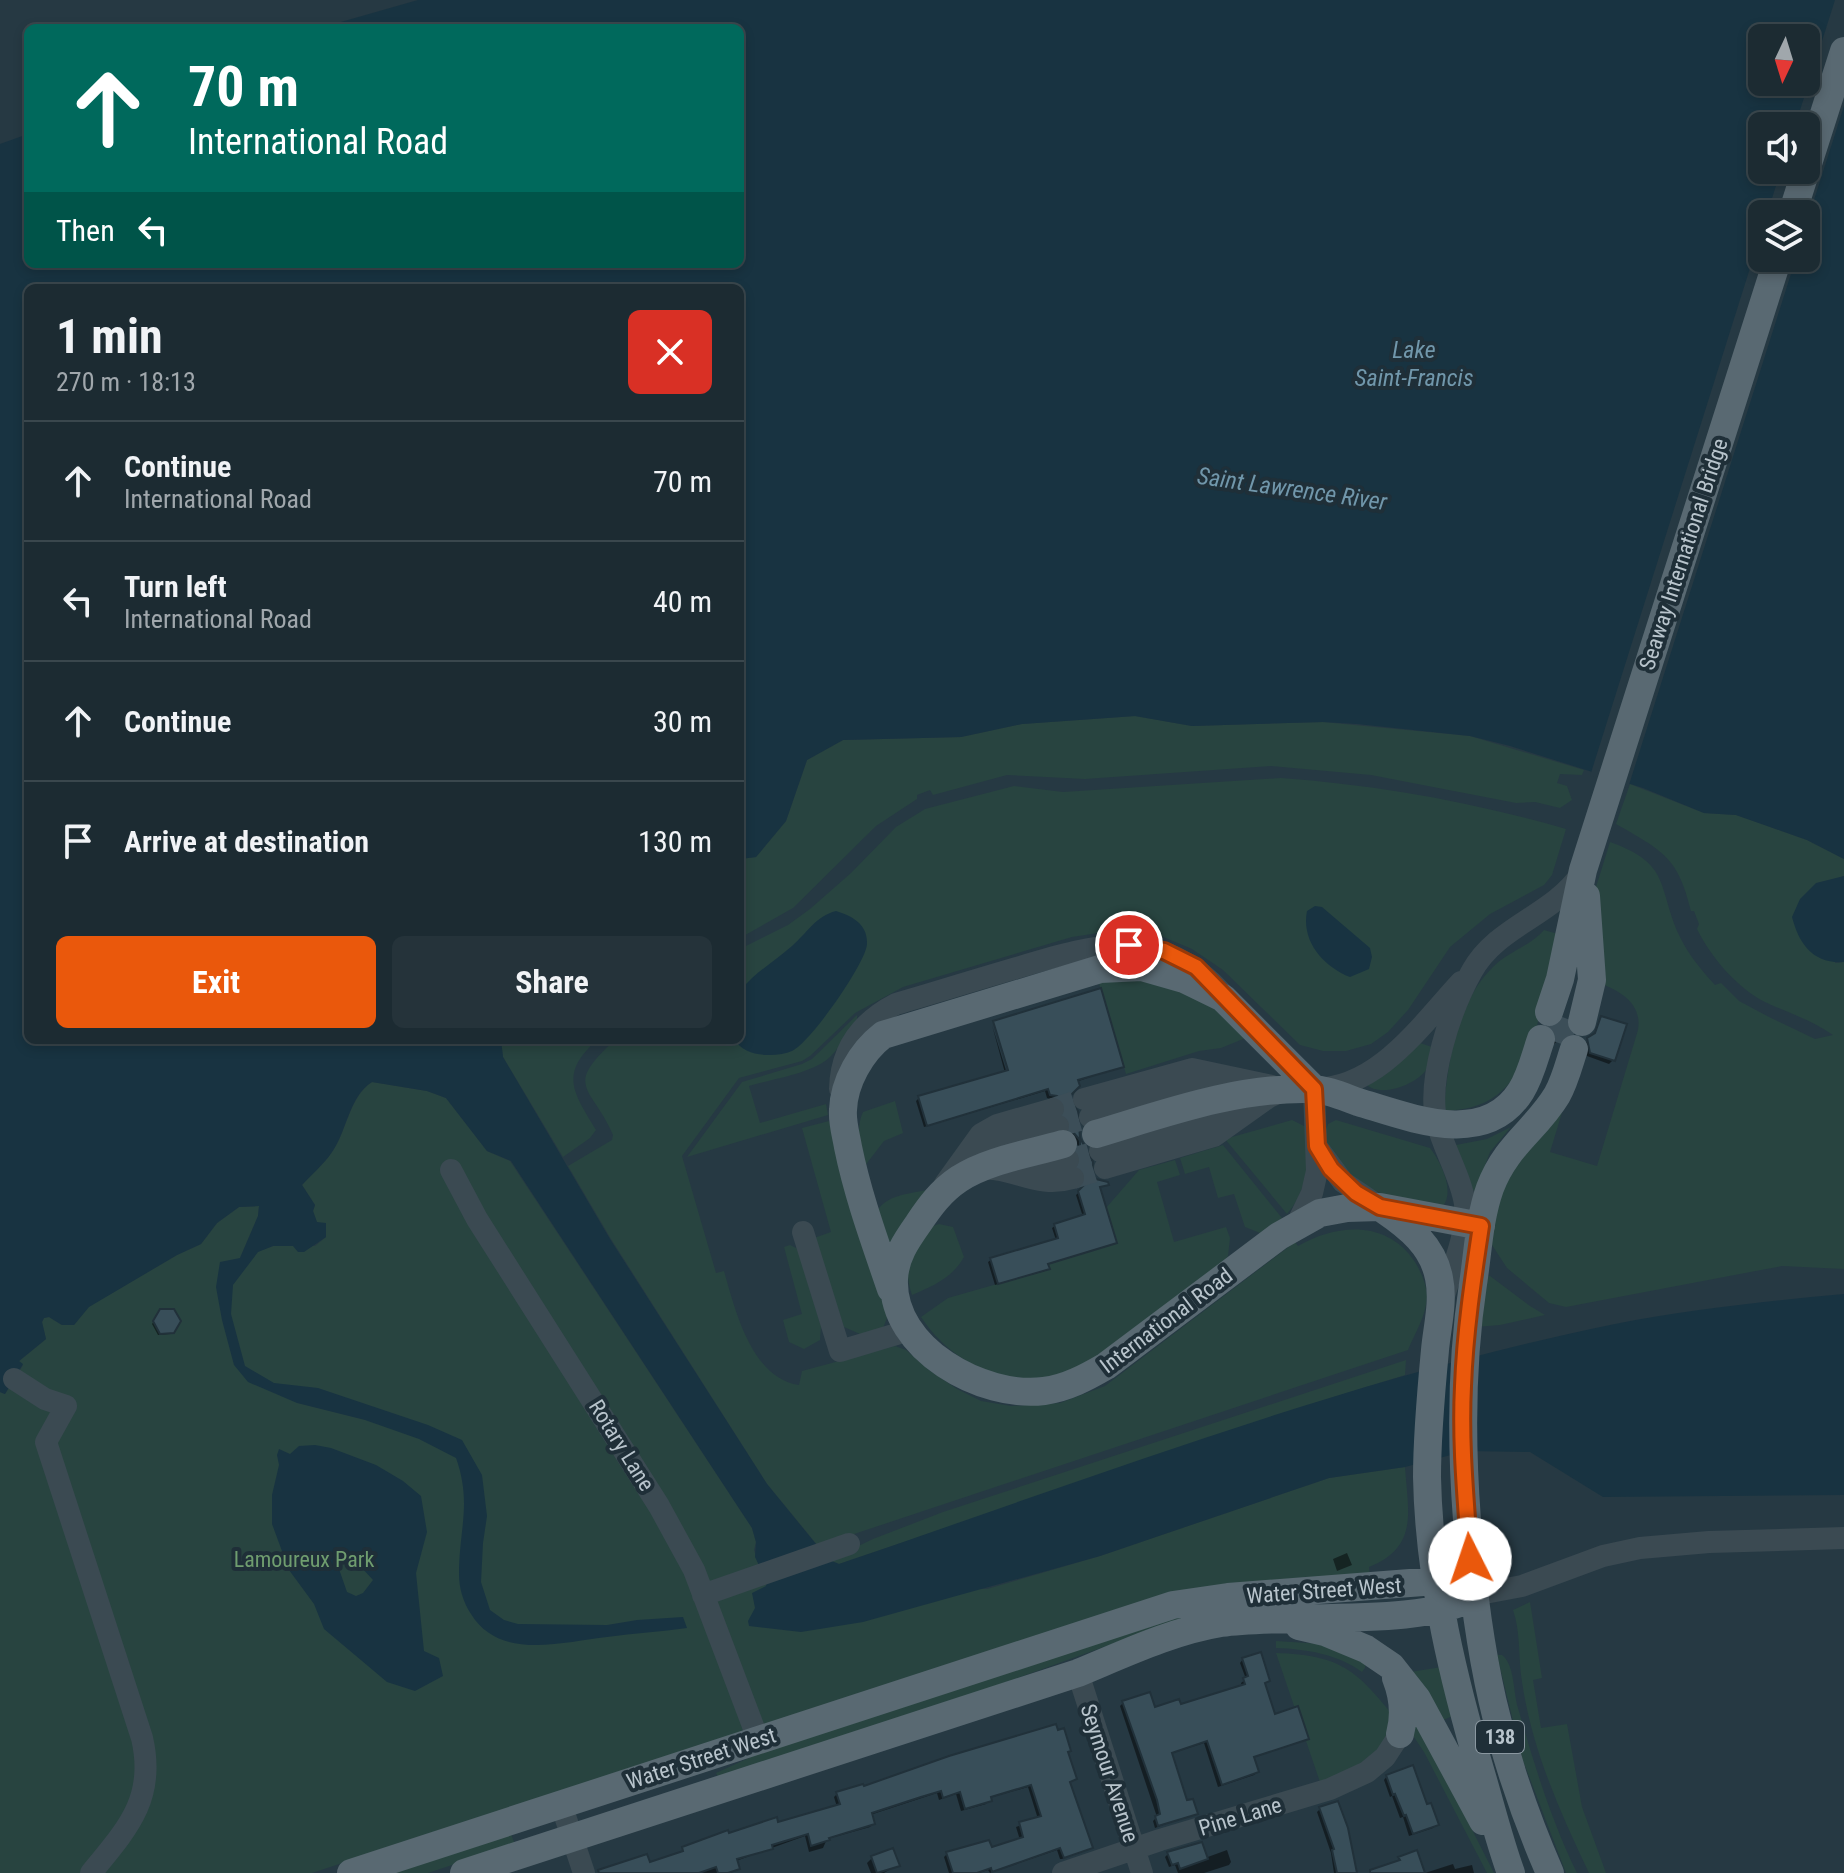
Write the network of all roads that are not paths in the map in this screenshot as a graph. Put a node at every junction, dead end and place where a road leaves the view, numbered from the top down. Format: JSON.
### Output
{"nodes":[{"id":1,"x":1844,"y":51,"type":"edge"},
{"id":2,"x":1820,"y":126,"type":"edge"},
{"id":3,"x":1774,"y":272,"type":"edge"},
{"id":4,"x":1585,"y":868,"type":"junction"},
{"id":5,"x":1472,"y":970,"type":"junction"},
{"id":6,"x":1236,"y":1008,"type":"junction"},
{"id":7,"x":1561,"y":1030,"type":"junction"},
{"id":8,"x":1290,"y":1092,"type":"junction"},
{"id":9,"x":842,"y":1114,"type":"junction"},
{"id":10,"x":1438,"y":1125,"type":"junction"},
{"id":11,"x":1095,"y":1134,"type":"joint"},
{"id":12,"x":1063,"y":1143,"type":"joint"},
{"id":13,"x":1317,"y":1146,"type":"junction"},
{"id":14,"x":451,"y":1170,"type":"dead end"},
{"id":15,"x":966,"y":1170,"type":"junction"},
{"id":16,"x":1380,"y":1207,"type":"junction"},
{"id":17,"x":1297,"y":1224,"type":"junction"},
{"id":18,"x":1472,"y":1225,"type":"junction"},
{"id":19,"x":803,"y":1232,"type":"dead end"},
{"id":20,"x":896,"y":1301,"type":"junction"},
{"id":21,"x":1440,"y":1310,"type":"junction"},
{"id":22,"x":910,"y":1330,"type":"junction"},
{"id":23,"x":14,"y":1379,"type":"dead end"},
{"id":24,"x":1844,"y":1538,"type":"edge"},
{"id":25,"x":849,"y":1544,"type":"dead end"},
{"id":26,"x":1436,"y":1581,"type":"junction"},
{"id":27,"x":703,"y":1595,"type":"junction"},
{"id":28,"x":1474,"y":1595,"type":"junction"},
{"id":29,"x":1441,"y":1609,"type":"junction"},
{"id":30,"x":1263,"y":1619,"type":"junction"},
{"id":31,"x":1391,"y":1666,"type":"junction"},
{"id":32,"x":1078,"y":1673,"type":"junction"},
{"id":33,"x":1400,"y":1734,"type":"joint"},
{"id":34,"x":758,"y":1739,"type":"junction"},
{"id":35,"x":561,"y":1804,"type":"junction"},
{"id":36,"x":573,"y":1837,"type":"junction"},
{"id":37,"x":1134,"y":1850,"type":"junction"},
{"id":38,"x":1511,"y":1872,"type":"edge"},
{"id":39,"x":91,"y":1873,"type":"edge"},
{"id":40,"x":351,"y":1873,"type":"edge"},
{"id":41,"x":464,"y":1873,"type":"edge"},
{"id":42,"x":584,"y":1873,"type":"edge"},
{"id":43,"x":1063,"y":1873,"type":"edge"},
{"id":44,"x":1142,"y":1873,"type":"edge"},
{"id":45,"x":1550,"y":1873,"type":"edge"}],
"edges":[{"from":1,"to":2,"type":"main road"},
{"from":3,"to":4,"type":"main road","name":"Seaway International Bridge"},
{"from":4,"to":5,"type":"street"},
{"from":4,"to":7,"type":"main road"},
{"from":5,"to":8,"type":"street"},
{"from":5,"to":10,"type":"street"},
{"from":6,"to":8,"type":"main road"},
{"from":6,"to":9,"type":"main road"},
{"from":6,"to":9,"type":"street"},
{"from":7,"to":10,"type":"main road"},
{"from":7,"to":18,"type":"main road"},
{"from":8,"to":10,"type":"main road"},
{"from":8,"to":11,"type":"main road"},
{"from":8,"to":11,"type":"street"},
{"from":8,"to":13,"type":"street"},
{"from":9,"to":20,"type":"main road"},
{"from":10,"to":18,"type":"street"},
{"from":12,"to":15,"type":"main road","name":"International Road"},
{"from":12,"to":15,"type":"street"},
{"from":13,"to":16,"type":"street"},
{"from":13,"to":17,"type":"street"},
{"from":14,"to":27,"type":"street","name":"Rotary Lane"},
{"from":15,"to":20,"type":"main road","name":"International Road"},
{"from":16,"to":17,"type":"main road","name":"International Road"},
{"from":16,"to":18,"type":"main road","name":"International Road"},
{"from":16,"to":21,"type":"main road"},
{"from":17,"to":22,"type":"main road","name":"International Road"},
{"from":18,"to":21,"type":"street"},
{"from":18,"to":28,"type":"main road","number":"138"},
{"from":19,"to":22,"type":"street"},
{"from":20,"to":22,"type":"main road","name":"International Road"},
{"from":21,"to":26,"type":"main road","number":"138"},
{"from":23,"to":39,"type":"street"},
{"from":24,"to":28,"type":"street"},
{"from":25,"to":27,"type":"street"},
{"from":26,"to":28,"type":"main road","name":"Water Street West"},
{"from":26,"to":29,"type":"main road","number":"138"},
{"from":26,"to":34,"type":"main road","name":"Water Street West"},
{"from":27,"to":34,"type":"street","name":"Rotary Lane"},
{"from":28,"to":29,"type":"main road","name":"Water Street West"},
{"from":28,"to":45,"type":"main road","number":"138"},
{"from":29,"to":30,"type":"main road","name":"Water Street West"},
{"from":29,"to":38,"type":"main road","number":"138"},
{"from":30,"to":31,"type":"main road"},
{"from":30,"to":32,"type":"main road","name":"Water Street West"},
{"from":31,"to":33,"type":"main road"},
{"from":31,"to":38,"type":"main road"},
{"from":32,"to":36,"type":"main road","name":"Water Street West"},
{"from":32,"to":37,"type":"street","name":"Seymour Avenue"},
{"from":33,"to":37,"type":"street","name":"Pine Lane"},
{"from":34,"to":35,"type":"main road","name":"Water Street West"},
{"from":35,"to":36,"type":"street"},
{"from":35,"to":40,"type":"main road","name":"Water Street West"},
{"from":36,"to":41,"type":"main road","name":"Water Street West"},
{"from":36,"to":42,"type":"street"},
{"from":37,"to":43,"type":"street","name":"Pine Lane"},
{"from":37,"to":44,"type":"street","name":"Seymour Avenue"}]}
